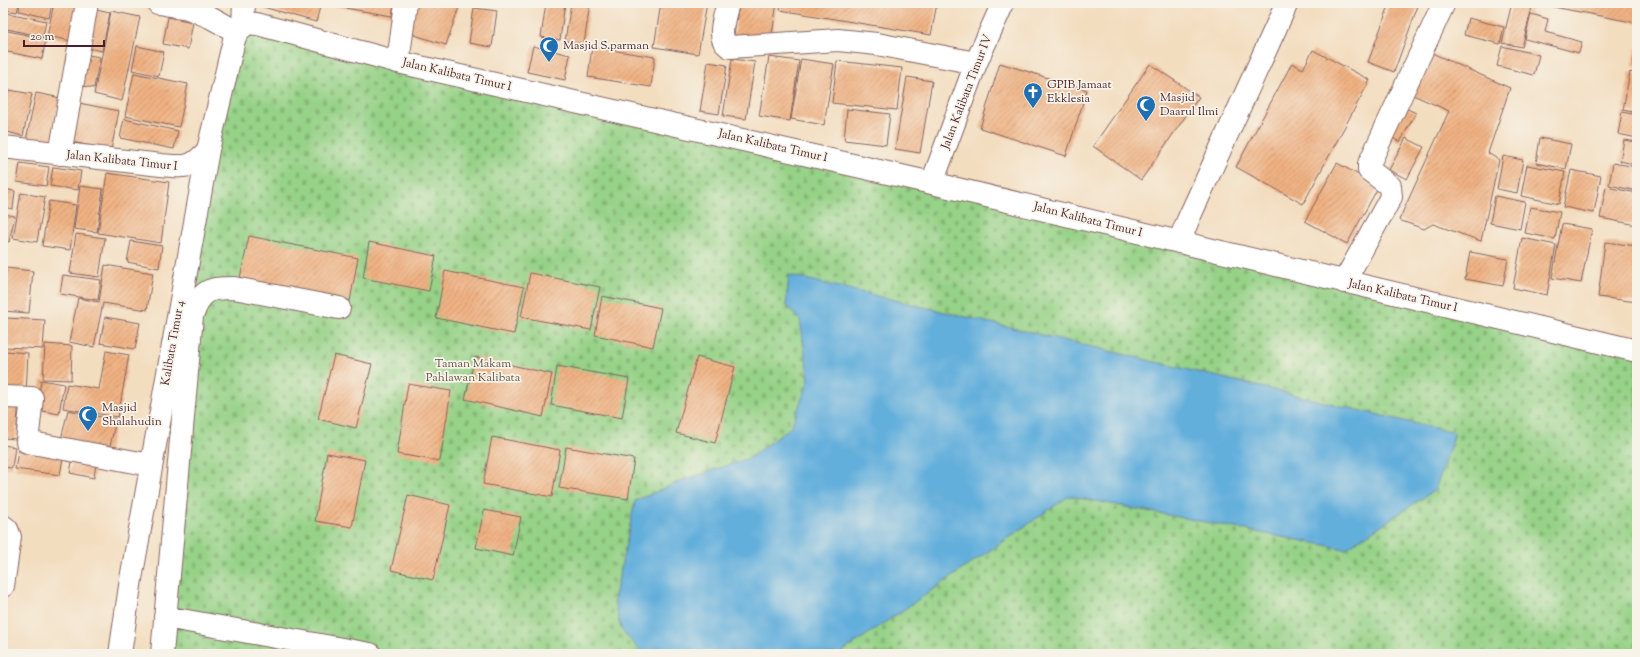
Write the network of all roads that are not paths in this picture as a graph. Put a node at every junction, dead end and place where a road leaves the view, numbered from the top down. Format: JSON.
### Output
{"nodes":[{"id":1,"x":87,"y":3,"type":"edge"},
{"id":2,"x":158,"y":3,"type":"edge"},
{"id":3,"x":244,"y":3,"type":"edge"},
{"id":4,"x":406,"y":3,"type":"edge"},
{"id":5,"x":728,"y":3,"type":"edge"},
{"id":6,"x":1003,"y":3,"type":"edge"},
{"id":7,"x":1287,"y":3,"type":"edge"},
{"id":8,"x":1444,"y":3,"type":"edge"},
{"id":9,"x":240,"y":29,"type":"junction"},
{"id":10,"x":398,"y":62,"type":"junction"},
{"id":11,"x":976,"y":63,"type":"junction"},
{"id":12,"x":3,"y":147,"type":"edge"},
{"id":13,"x":208,"y":150,"type":"junction"},
{"id":14,"x":60,"y":154,"type":"junction"},
{"id":15,"x":932,"y":182,"type":"junction"},
{"id":16,"x":1179,"y":242,"type":"junction"},
{"id":17,"x":1344,"y":282,"type":"junction"},
{"id":18,"x":339,"y":308,"type":"dead end"},
{"id":19,"x":1637,"y":351,"type":"edge"},
{"id":20,"x":3,"y":397,"type":"edge"},
{"id":21,"x":151,"y":465,"type":"junction"},
{"id":22,"x":3,"y":526,"type":"edge"},
{"id":23,"x":4,"y":578,"type":"edge"},
{"id":24,"x":164,"y":617,"type":"junction"},
{"id":25,"x":120,"y":654,"type":"edge"},
{"id":26,"x":162,"y":654,"type":"edge"},
{"id":27,"x":370,"y":654,"type":"edge"}],
"edges":[{"from":1,"to":14,"type":"street"},
{"from":2,"to":9,"type":"street"},
{"from":3,"to":9,"type":"street"},
{"from":4,"to":10,"type":"street"},
{"from":5,"to":11,"type":"street"},
{"from":6,"to":11,"type":"street","name":"Jalan Kalibata Timur IV"},
{"from":7,"to":16,"type":"street"},
{"from":8,"to":17,"type":"street"},
{"from":9,"to":10,"type":"street","name":"Jalan Kalibata Timur I"},
{"from":9,"to":13,"type":"street"},
{"from":10,"to":15,"type":"street","name":"Jalan Kalibata Timur I"},
{"from":11,"to":15,"type":"street","name":"Jalan Kalibata Timur IV"},
{"from":12,"to":14,"type":"street","name":"Jalan Kalibata Timur I"},
{"from":13,"to":14,"type":"street","name":"Jalan Kalibata Timur I"},
{"from":13,"to":21,"type":"street","name":"Kalibata Timur 4"},
{"from":15,"to":16,"type":"street","name":"Jalan Kalibata Timur I"},
{"from":16,"to":17,"type":"street","name":"Jalan Kalibata Timur I"},
{"from":17,"to":19,"type":"street","name":"Jalan Kalibata Timur I"},
{"from":18,"to":24,"type":"street"},
{"from":20,"to":21,"type":"street"},
{"from":21,"to":25,"type":"street","name":"Kalibata Timur 4"},
{"from":22,"to":23,"type":"street"},
{"from":24,"to":26,"type":"street"},
{"from":24,"to":27,"type":"street"}]}
